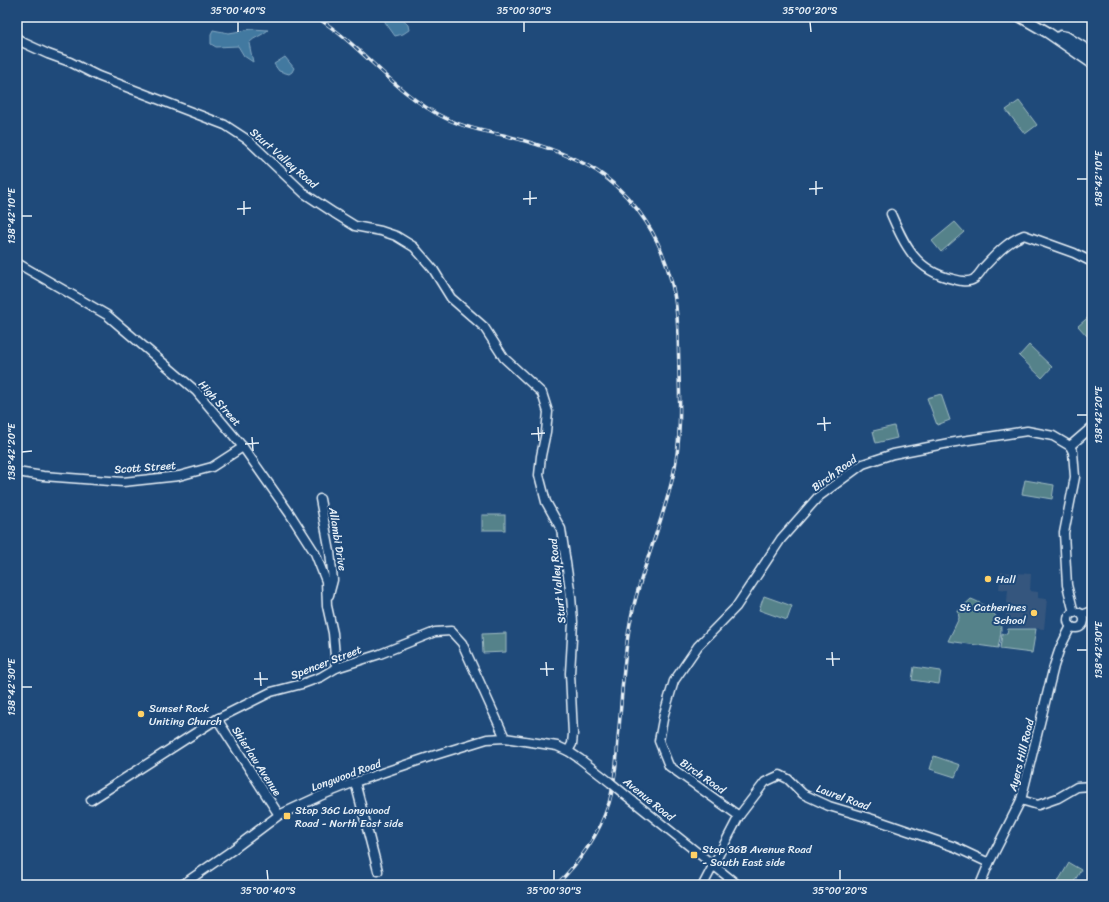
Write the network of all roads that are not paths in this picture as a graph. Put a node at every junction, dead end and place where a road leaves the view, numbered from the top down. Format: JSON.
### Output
{"nodes":[{"id":1,"x":1021,"y":17,"type":"edge"},
{"id":2,"x":1048,"y":32,"type":"junction"},
{"id":3,"x":17,"y":38,"type":"edge"},
{"id":4,"x":1092,"y":53,"type":"edge"},
{"id":5,"x":1092,"y":63,"type":"edge"},
{"id":6,"x":891,"y":214,"type":"dead end"},
{"id":7,"x":17,"y":262,"type":"edge"},
{"id":8,"x":1092,"y":262,"type":"edge"},
{"id":9,"x":1092,"y":427,"type":"edge"},
{"id":10,"x":1070,"y":446,"type":"junction"},
{"id":11,"x":244,"y":447,"type":"junction"},
{"id":12,"x":17,"y":472,"type":"edge"},
{"id":13,"x":320,"y":499,"type":"dead end"},
{"id":14,"x":327,"y":606,"type":"junction"},
{"id":15,"x":1092,"y":611,"type":"edge"},
{"id":16,"x":1074,"y":613,"type":"junction"},
{"id":17,"x":1082,"y":615,"type":"junction"},
{"id":18,"x":1071,"y":626,"type":"junction"},
{"id":19,"x":336,"y":668,"type":"junction"},
{"id":20,"x":217,"y":719,"type":"junction"},
{"id":21,"x":506,"y":738,"type":"junction"},
{"id":22,"x":539,"y":743,"type":"joint"},
{"id":23,"x":568,"y":751,"type":"junction"},
{"id":24,"x":355,"y":782,"type":"junction"},
{"id":25,"x":1092,"y":786,"type":"edge"},
{"id":26,"x":91,"y":800,"type":"dead end"},
{"id":27,"x":1021,"y":800,"type":"junction"},
{"id":28,"x":279,"y":815,"type":"junction"},
{"id":29,"x":739,"y":816,"type":"junction"},
{"id":30,"x":990,"y":863,"type":"junction"},
{"id":31,"x":713,"y":865,"type":"junction"},
{"id":32,"x":378,"y":871,"type":"dead end"},
{"id":33,"x":182,"y":885,"type":"edge"},
{"id":34,"x":703,"y":885,"type":"edge"},
{"id":35,"x":738,"y":885,"type":"edge"},
{"id":36,"x":980,"y":885,"type":"edge"}],
"edges":[{"from":1,"to":2,"type":"main road"},
{"from":2,"to":4,"type":"main road"},
{"from":2,"to":5,"type":"main road"},
{"from":3,"to":23,"type":"street","name":"Sturt Valley Road"},
{"from":6,"to":8,"type":"street"},
{"from":7,"to":11,"type":"street","name":"High Street"},
{"from":9,"to":10,"type":"street"},
{"from":10,"to":16,"type":"street"},
{"from":10,"to":29,"type":"street","name":"Birch Road"},
{"from":11,"to":12,"type":"street","name":"Scott Street"},
{"from":11,"to":14,"type":"street","name":"High Street"},
{"from":13,"to":14,"type":"street","name":"Allambi Drive"},
{"from":14,"to":19,"type":"street","name":"High Street"},
{"from":15,"to":17,"type":"street"},
{"from":16,"to":17,"type":"street"},
{"from":16,"to":18,"type":"street"},
{"from":17,"to":18,"type":"street"},
{"from":18,"to":27,"type":"street","name":"Ayers Hill Road"},
{"from":19,"to":20,"type":"street","name":"Spencer Street"},
{"from":19,"to":21,"type":"street","name":"Spencer Street"},
{"from":20,"to":26,"type":"street","name":"Spencer Street"},
{"from":20,"to":28,"type":"street","name":"Shierlaw Avenue"},
{"from":21,"to":22,"type":"street","name":"Longwood Road"},
{"from":21,"to":24,"type":"street","name":"Longwood Road"},
{"from":22,"to":23,"type":"street","name":"Avenue Road"},
{"from":23,"to":31,"type":"street","name":"Avenue Road","bridge":true},
{"from":24,"to":28,"type":"street","name":"Longwood Road"},
{"from":24,"to":32,"type":"street"},
{"from":25,"to":27,"type":"street"},
{"from":27,"to":30,"type":"street","name":"Ayers Hill Road"},
{"from":28,"to":33,"type":"street","name":"Longwood Road"},
{"from":29,"to":30,"type":"street","name":"Laurel Road"},
{"from":29,"to":31,"type":"street","name":"Laurel Road"},
{"from":30,"to":36,"type":"street","name":"Ayers Hill Road"},
{"from":31,"to":34,"type":"street","name":"Laurel Road"},
{"from":31,"to":35,"type":"street","name":"Avenue Road"}]}
